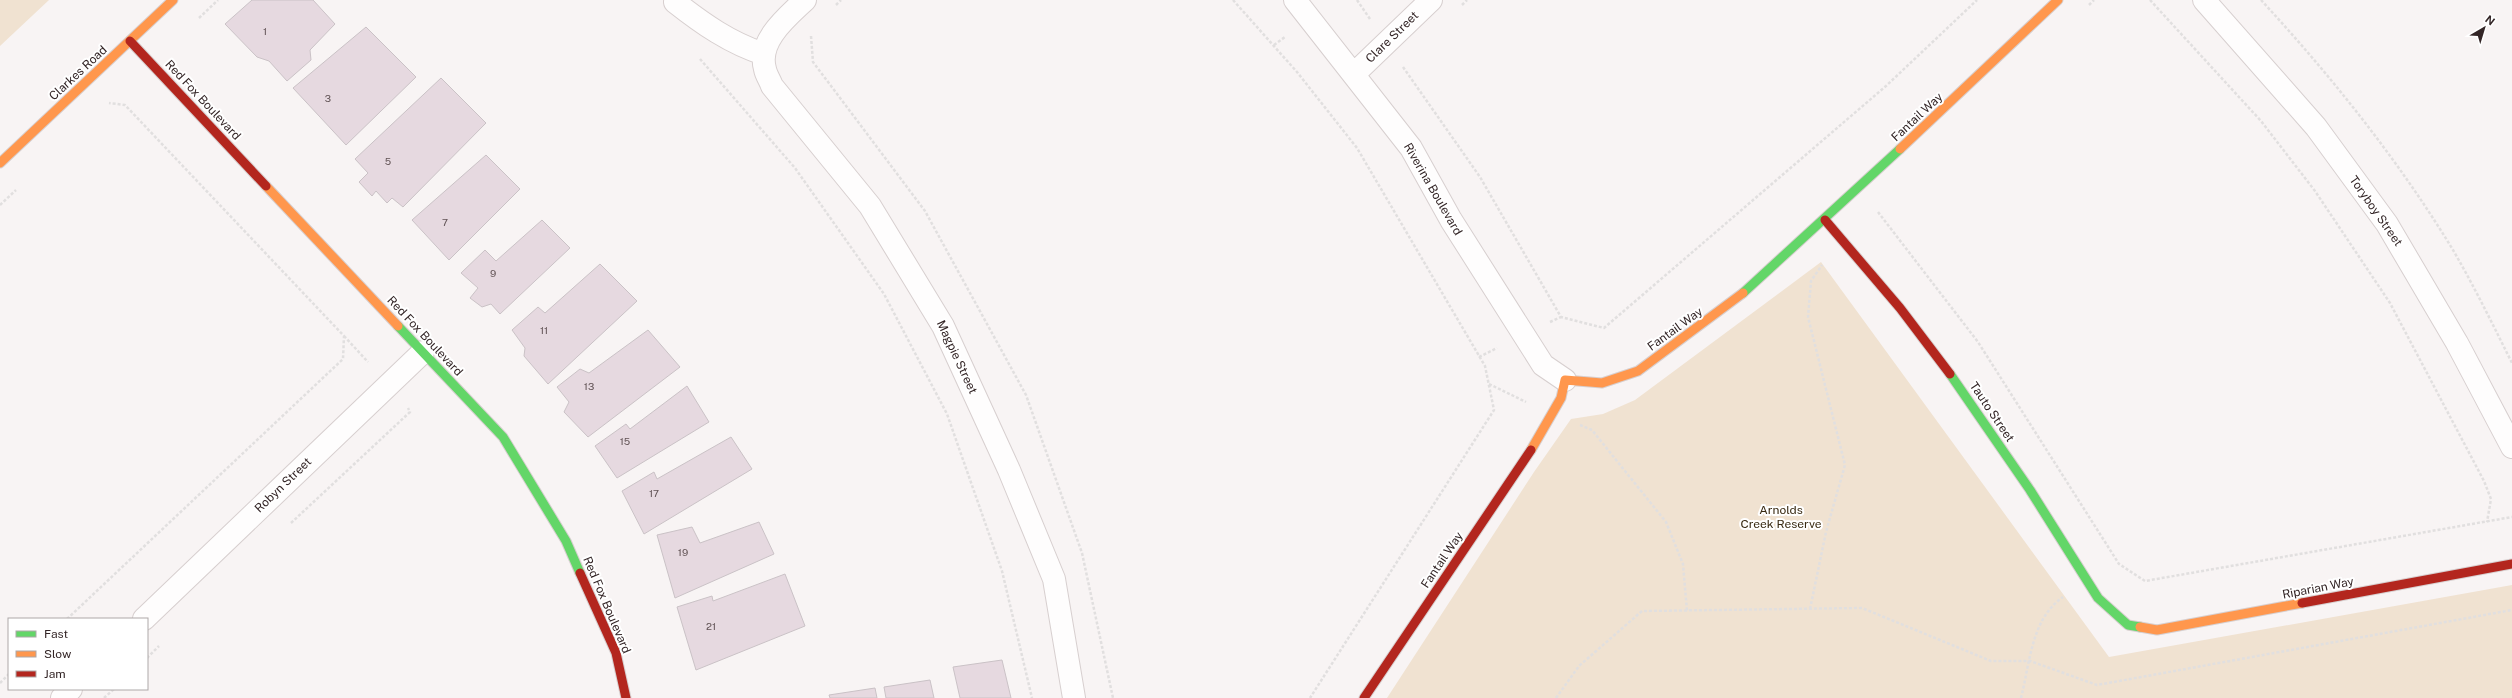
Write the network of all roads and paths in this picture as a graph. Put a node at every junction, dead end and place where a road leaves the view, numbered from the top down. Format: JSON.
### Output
{"nodes":[{"id":1,"x":173,"y":0,"type":"edge"},
{"id":2,"x":805,"y":0,"type":"edge"},
{"id":3,"x":1233,"y":0,"type":"edge"},
{"id":4,"x":1295,"y":0,"type":"edge"},
{"id":5,"x":1357,"y":0,"type":"edge"},
{"id":6,"x":1431,"y":0,"type":"edge"},
{"id":7,"x":1977,"y":0,"type":"edge"},
{"id":8,"x":2058,"y":0,"type":"edge"},
{"id":9,"x":2094,"y":0,"type":"edge"},
{"id":10,"x":2150,"y":0,"type":"edge"},
{"id":11,"x":2204,"y":0,"type":"edge"},
{"id":12,"x":2261,"y":0,"type":"edge"},
{"id":13,"x":675,"y":2,"type":"dead end"},
{"id":14,"x":2088,"y":5,"type":"dead end"},
{"id":15,"x":130,"y":41,"type":"junction"},
{"id":16,"x":1386,"y":43,"type":"junction"},
{"id":17,"x":764,"y":54,"type":"junction"},
{"id":18,"x":698,"y":57,"type":"dead end"},
{"id":19,"x":1354,"y":74,"type":"junction"},
{"id":20,"x":109,"y":103,"type":"dead end"},
{"id":21,"x":0,"y":163,"type":"edge"},
{"id":22,"x":1875,"y":208,"type":"dead end"},
{"id":23,"x":1825,"y":220,"type":"junction"},
{"id":24,"x":1843,"y":241,"type":"junction"},
{"id":25,"x":423,"y":352,"type":"junction"},
{"id":26,"x":2512,"y":363,"type":"edge"},
{"id":27,"x":1565,"y":380,"type":"junction"},
{"id":28,"x":1488,"y":383,"type":"junction"},
{"id":29,"x":1552,"y":415,"type":"junction"},
{"id":30,"x":2512,"y":447,"type":"edge"},
{"id":31,"x":2512,"y":517,"type":"edge"},
{"id":32,"x":2487,"y":522,"type":"junction"},
{"id":33,"x":2119,"y":564,"type":"junction"},
{"id":34,"x":2512,"y":564,"type":"edge"},
{"id":35,"x":2087,"y":582,"type":"junction"},
{"id":36,"x":1810,"y":609,"type":"junction"},
{"id":37,"x":2512,"y":610,"type":"edge"},
{"id":38,"x":1687,"y":611,"type":"junction"},
{"id":39,"x":68,"y":618,"type":"edge"},
{"id":40,"x":145,"y":618,"type":"edge"},
{"id":41,"x":2128,"y":625,"type":"joint"},
{"id":42,"x":2030,"y":661,"type":"junction"},
{"id":43,"x":8,"y":675,"type":"edge"},
{"id":44,"x":0,"y":683,"type":"edge"},
{"id":45,"x":70,"y":690,"type":"edge"},
{"id":46,"x":113,"y":690,"type":"edge"},
{"id":47,"x":62,"y":698,"type":"edge"},
{"id":48,"x":104,"y":698,"type":"edge"},
{"id":49,"x":626,"y":698,"type":"edge"},
{"id":50,"x":1032,"y":698,"type":"edge"},
{"id":51,"x":1074,"y":698,"type":"edge"},
{"id":52,"x":1310,"y":698,"type":"edge"},
{"id":53,"x":1364,"y":698,"type":"edge"},
{"id":54,"x":1556,"y":698,"type":"edge"},
{"id":55,"x":2021,"y":698,"type":"edge"}],
"edges":[{"from":1,"to":15,"type":"street","name":"Clarkes Road"},
{"from":2,"to":17,"type":"street"},
{"from":3,"to":28,"type":"path"},
{"from":4,"to":19,"type":"street","name":"Riverina Boulevard"},
{"from":5,"to":16,"type":"path"},
{"from":6,"to":16,"type":"street","name":"Clare Street"},
{"from":7,"to":16,"type":"path"},
{"from":8,"to":23,"type":"street","name":"Fantail Way"},
{"from":9,"to":14,"type":"path"},
{"from":10,"to":32,"type":"path"},
{"from":11,"to":30,"type":"street","name":"Toryboy Street"},
{"from":12,"to":26,"type":"path"},
{"from":13,"to":17,"type":"street"},
{"from":15,"to":21,"type":"street","name":"Clarkes Road"},
{"from":15,"to":25,"type":"street","name":"Red Fox Boulevard"},
{"from":16,"to":19,"type":"street","name":"Clare Street"},
{"from":17,"to":51,"type":"street","name":"Magpie Street"},
{"from":18,"to":50,"type":"path"},
{"from":19,"to":27,"type":"street","name":"Riverina Boulevard"},
{"from":20,"to":39,"type":"path"},
{"from":22,"to":33,"type":"path"},
{"from":23,"to":24,"type":"street","name":"Tauto Street"},
{"from":23,"to":27,"type":"street","name":"Fantail Way"},
{"from":24,"to":35,"type":"street","name":"Tauto Street"},
{"from":24,"to":36,"type":"path"},
{"from":25,"to":40,"type":"street","name":"Robyn Street"},
{"from":25,"to":49,"type":"street","name":"Red Fox Boulevard"},
{"from":27,"to":29,"type":"street","name":"Fantail Way"},
{"from":28,"to":29,"type":"path"},
{"from":28,"to":52,"type":"path"},
{"from":29,"to":38,"type":"path"},
{"from":29,"to":53,"type":"street","name":"Fantail Way"},
{"from":31,"to":32,"type":"path"},
{"from":32,"to":33,"type":"path"},
{"from":33,"to":35,"type":"path"},
{"from":34,"to":41,"type":"street","name":"Riparian Way"},
{"from":35,"to":41,"type":"street","name":"Tauto Street"},
{"from":35,"to":42,"type":"path"},
{"from":36,"to":38,"type":"path"},
{"from":36,"to":42,"type":"path"},
{"from":37,"to":42,"type":"path"},
{"from":38,"to":54,"type":"path"},
{"from":42,"to":55,"type":"path"},
{"from":43,"to":44,"type":"path"},
{"from":45,"to":47,"type":"street"},
{"from":46,"to":48,"type":"path"}]}
